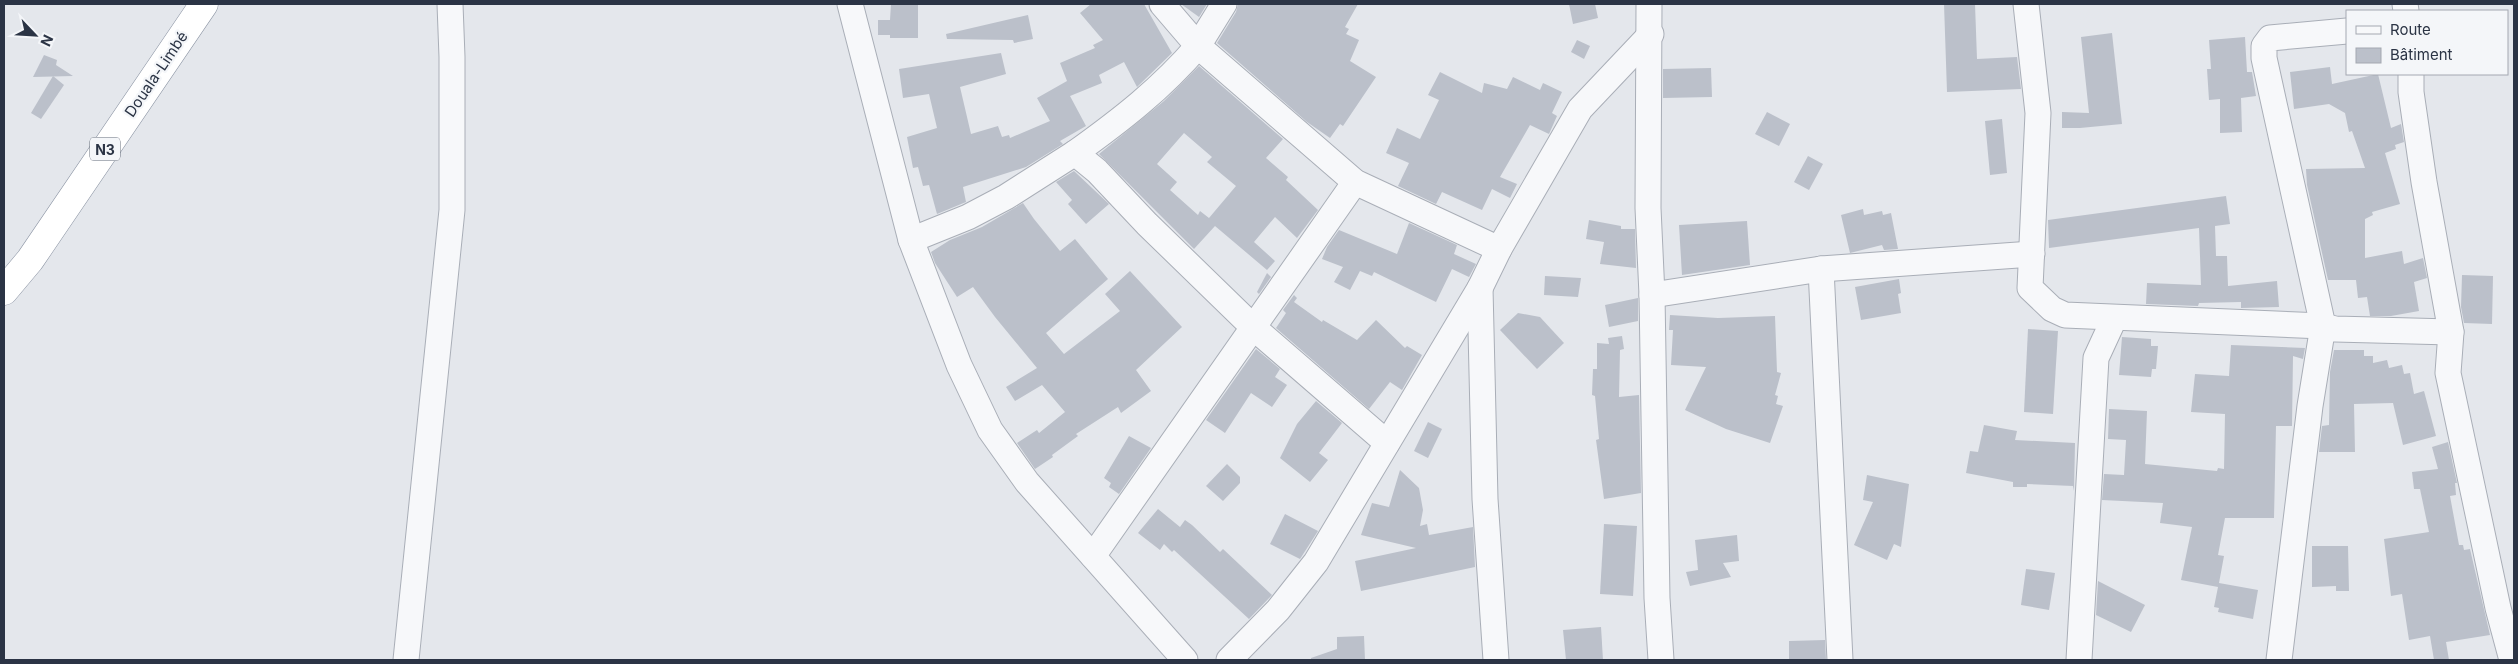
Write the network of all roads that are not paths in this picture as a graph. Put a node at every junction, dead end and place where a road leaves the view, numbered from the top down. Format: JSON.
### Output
{"nodes":[{"id":1,"x":204,"y":4,"type":"edge"},
{"id":2,"x":450,"y":4,"type":"edge"},
{"id":3,"x":850,"y":4,"type":"edge"},
{"id":4,"x":1162,"y":4,"type":"edge"},
{"id":5,"x":1224,"y":4,"type":"edge"},
{"id":6,"x":1650,"y":4,"type":"edge"},
{"id":7,"x":2026,"y":4,"type":"edge"},
{"id":8,"x":2346,"y":31,"type":"edge"},
{"id":9,"x":1650,"y":34,"type":"junction"},
{"id":10,"x":1198,"y":46,"type":"junction"},
{"id":11,"x":2411,"y":75,"type":"edge"},
{"id":12,"x":1075,"y":153,"type":"junction"},
{"id":13,"x":1355,"y":182,"type":"junction"},
{"id":14,"x":911,"y":240,"type":"junction"},
{"id":15,"x":1499,"y":249,"type":"junction"},
{"id":16,"x":2032,"y":254,"type":"junction"},
{"id":17,"x":1822,"y":269,"type":"junction"},
{"id":18,"x":7,"y":280,"type":"edge"},
{"id":19,"x":1480,"y":288,"type":"junction"},
{"id":20,"x":1652,"y":295,"type":"junction"},
{"id":21,"x":2114,"y":319,"type":"junction"},
{"id":22,"x":2323,"y":326,"type":"junction"},
{"id":23,"x":1254,"y":328,"type":"junction"},
{"id":24,"x":2451,"y":332,"type":"junction"},
{"id":25,"x":1387,"y":443,"type":"junction"},
{"id":26,"x":1093,"y":556,"type":"junction"},
{"id":27,"x":406,"y":660,"type":"edge"},
{"id":28,"x":1185,"y":660,"type":"edge"},
{"id":29,"x":1229,"y":660,"type":"edge"},
{"id":30,"x":1496,"y":660,"type":"edge"},
{"id":31,"x":1661,"y":660,"type":"edge"},
{"id":32,"x":1840,"y":660,"type":"edge"},
{"id":33,"x":2079,"y":660,"type":"edge"},
{"id":34,"x":2279,"y":660,"type":"edge"},
{"id":35,"x":2512,"y":660,"type":"edge"}],
"edges":[{"from":1,"to":18,"type":"highway","name":"Douala-Limbé","number":"N3"},
{"from":2,"to":27,"type":"street"},
{"from":3,"to":14,"type":"street"},
{"from":4,"to":10,"type":"street"},
{"from":5,"to":10,"type":"street"},
{"from":6,"to":9,"type":"street"},
{"from":7,"to":16,"type":"street"},
{"from":8,"to":22,"type":"street"},
{"from":9,"to":15,"type":"street"},
{"from":9,"to":20,"type":"street"},
{"from":10,"to":12,"type":"street"},
{"from":10,"to":13,"type":"street"},
{"from":11,"to":24,"type":"street"},
{"from":12,"to":14,"type":"street"},
{"from":12,"to":23,"type":"street"},
{"from":13,"to":15,"type":"street"},
{"from":13,"to":23,"type":"street"},
{"from":14,"to":26,"type":"street"},
{"from":15,"to":19,"type":"street"},
{"from":16,"to":17,"type":"street"},
{"from":16,"to":21,"type":"street"},
{"from":17,"to":20,"type":"street"},
{"from":17,"to":32,"type":"street"},
{"from":19,"to":25,"type":"street"},
{"from":19,"to":30,"type":"street"},
{"from":20,"to":31,"type":"street"},
{"from":21,"to":22,"type":"street"},
{"from":21,"to":33,"type":"street"},
{"from":22,"to":24,"type":"street"},
{"from":22,"to":34,"type":"street"},
{"from":23,"to":25,"type":"street"},
{"from":23,"to":26,"type":"street"},
{"from":24,"to":35,"type":"street"},
{"from":25,"to":29,"type":"street"},
{"from":26,"to":28,"type":"street"}]}
